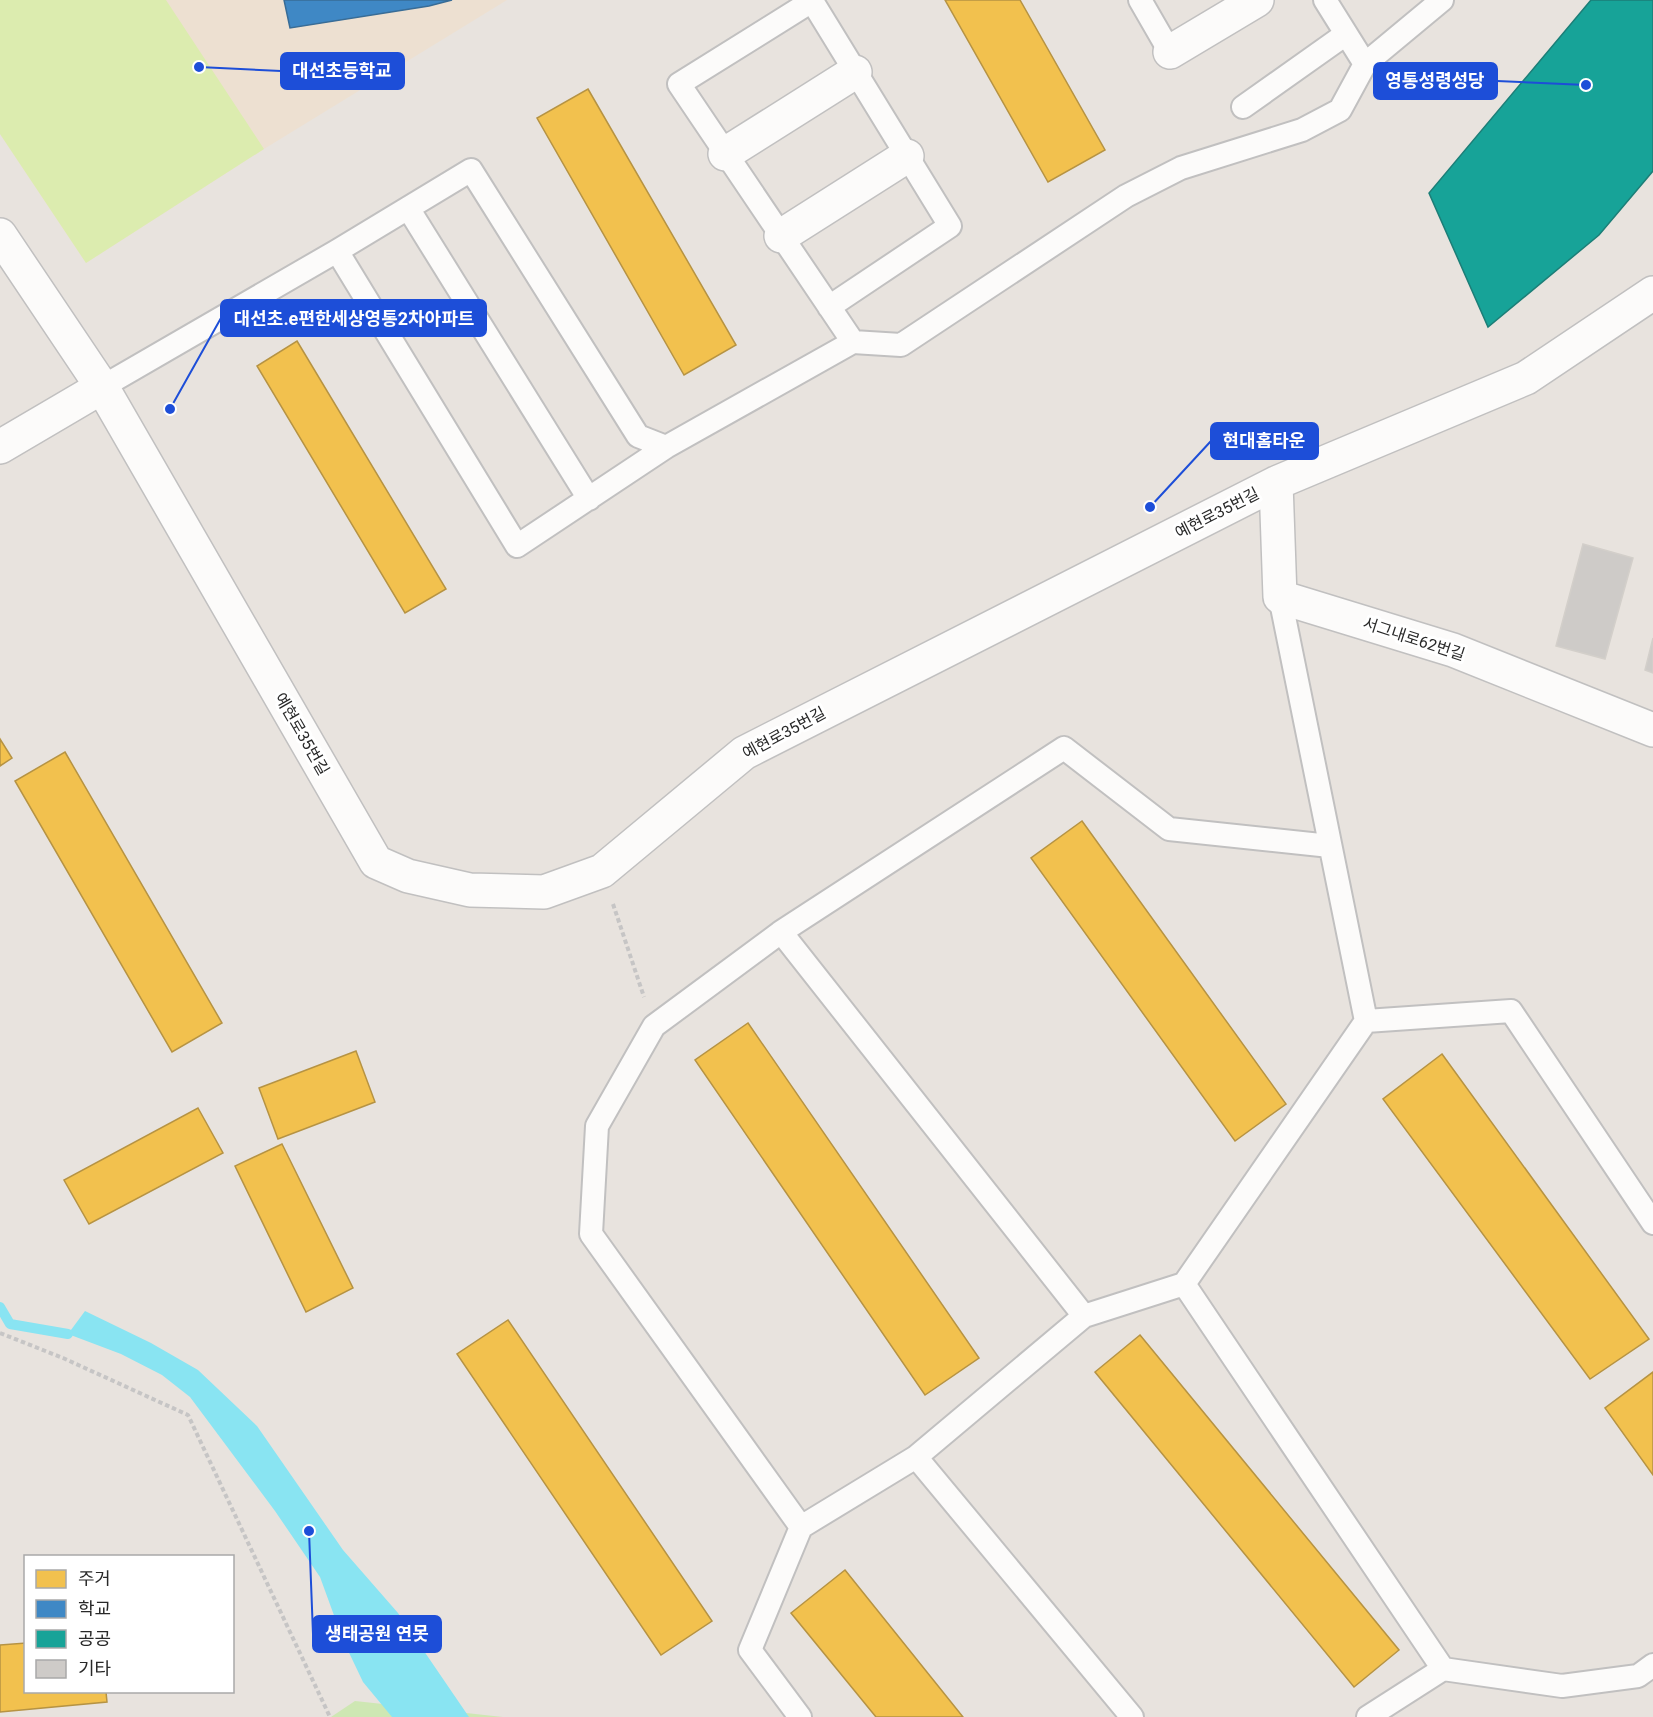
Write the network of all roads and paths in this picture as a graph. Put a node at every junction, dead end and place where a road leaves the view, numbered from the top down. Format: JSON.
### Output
{"nodes":[{"id":1,"x":1140,"y":0,"type":"edge"},
{"id":2,"x":1257,"y":0,"type":"edge"},
{"id":3,"x":1325,"y":0,"type":"edge"},
{"id":4,"x":1442,"y":0,"type":"edge"},
{"id":5,"x":1225,"y":8,"type":"edge"},
{"id":6,"x":1346,"y":34,"type":"junction"},
{"id":7,"x":1170,"y":52,"type":"joint"},
{"id":8,"x":1365,"y":64,"type":"junction"},
{"id":9,"x":855,"y":72,"type":"junction"},
{"id":10,"x":1243,"y":107,"type":"dead end"},
{"id":11,"x":725,"y":154,"type":"junction"},
{"id":12,"x":907,"y":156,"type":"junction"},
{"id":13,"x":408,"y":208,"type":"junction"},
{"id":14,"x":0,"y":235,"type":"edge"},
{"id":15,"x":781,"y":236,"type":"junction"},
{"id":16,"x":337,"y":251,"type":"junction"},
{"id":17,"x":1653,"y":293,"type":"edge"},
{"id":18,"x":829,"y":307,"type":"junction"},
{"id":19,"x":853,"y":342,"type":"junction"},
{"id":20,"x":102,"y":387,"type":"junction"},
{"id":21,"x":0,"y":447,"type":"edge"},
{"id":22,"x":666,"y":447,"type":"junction"},
{"id":23,"x":1276,"y":483,"type":"junction"},
{"id":24,"x":589,"y":498,"type":"junction"},
{"id":25,"x":1280,"y":597,"type":"junction"},
{"id":26,"x":1653,"y":730,"type":"edge"},
{"id":27,"x":1330,"y":846,"type":"junction"},
{"id":28,"x":602,"y":871,"type":"junction"},
{"id":29,"x":781,"y":932,"type":"junction"},
{"id":30,"x":1366,"y":1022,"type":"junction"},
{"id":31,"x":654,"y":1026,"type":"junction"},
{"id":32,"x":1653,"y":1223,"type":"edge"},
{"id":33,"x":1184,"y":1284,"type":"junction"},
{"id":34,"x":1084,"y":1316,"type":"junction"},
{"id":35,"x":0,"y":1333,"type":"edge"},
{"id":36,"x":916,"y":1456,"type":"junction"},
{"id":37,"x":801,"y":1527,"type":"junction"},
{"id":38,"x":1653,"y":1665,"type":"edge"},
{"id":39,"x":1443,"y":1669,"type":"junction"},
{"id":40,"x":330,"y":1717,"type":"edge"},
{"id":41,"x":800,"y":1717,"type":"edge"},
{"id":42,"x":1132,"y":1717,"type":"edge"},
{"id":43,"x":1368,"y":1717,"type":"edge"}],
"edges":[{"from":1,"to":7,"type":"lane"},
{"from":2,"to":5,"type":"street"},
{"from":3,"to":6,"type":"lane"},
{"from":4,"to":8,"type":"lane"},
{"from":5,"to":7,"type":"street"},
{"from":6,"to":8,"type":"lane"},
{"from":6,"to":10,"type":"lane"},
{"from":8,"to":19,"type":"lane"},
{"from":9,"to":11,"type":"street"},
{"from":9,"to":11,"type":"lane"},
{"from":9,"to":12,"type":"lane"},
{"from":11,"to":15,"type":"lane"},
{"from":12,"to":15,"type":"street"},
{"from":12,"to":18,"type":"lane"},
{"from":13,"to":16,"type":"lane"},
{"from":13,"to":22,"type":"lane"},
{"from":13,"to":24,"type":"lane"},
{"from":14,"to":20,"type":"street","name":"예현로35번길"},
{"from":15,"to":18,"type":"lane"},
{"from":16,"to":20,"type":"lane"},
{"from":16,"to":24,"type":"lane"},
{"from":17,"to":23,"type":"street","name":"예현로35번길"},
{"from":18,"to":19,"type":"lane"},
{"from":19,"to":22,"type":"lane"},
{"from":20,"to":21,"type":"street"},
{"from":20,"to":28,"type":"street","name":"예현로35번길"},
{"from":22,"to":24,"type":"lane"},
{"from":23,"to":25,"type":"street"},
{"from":23,"to":28,"type":"street","name":"예현로35번길"},
{"from":25,"to":26,"type":"street","name":"서그내로62번길"},
{"from":25,"to":27,"type":"lane"},
{"from":27,"to":29,"type":"lane"},
{"from":27,"to":30,"type":"lane"},
{"from":28,"to":31,"type":"path"},
{"from":29,"to":31,"type":"lane"},
{"from":29,"to":34,"type":"lane"},
{"from":30,"to":32,"type":"lane"},
{"from":30,"to":33,"type":"lane"},
{"from":31,"to":37,"type":"lane"},
{"from":33,"to":34,"type":"lane"},
{"from":33,"to":39,"type":"lane"},
{"from":34,"to":36,"type":"lane"},
{"from":35,"to":40,"type":"path"},
{"from":36,"to":37,"type":"lane"},
{"from":36,"to":42,"type":"lane"},
{"from":37,"to":41,"type":"lane"},
{"from":38,"to":39,"type":"lane"},
{"from":39,"to":43,"type":"lane"}]}
